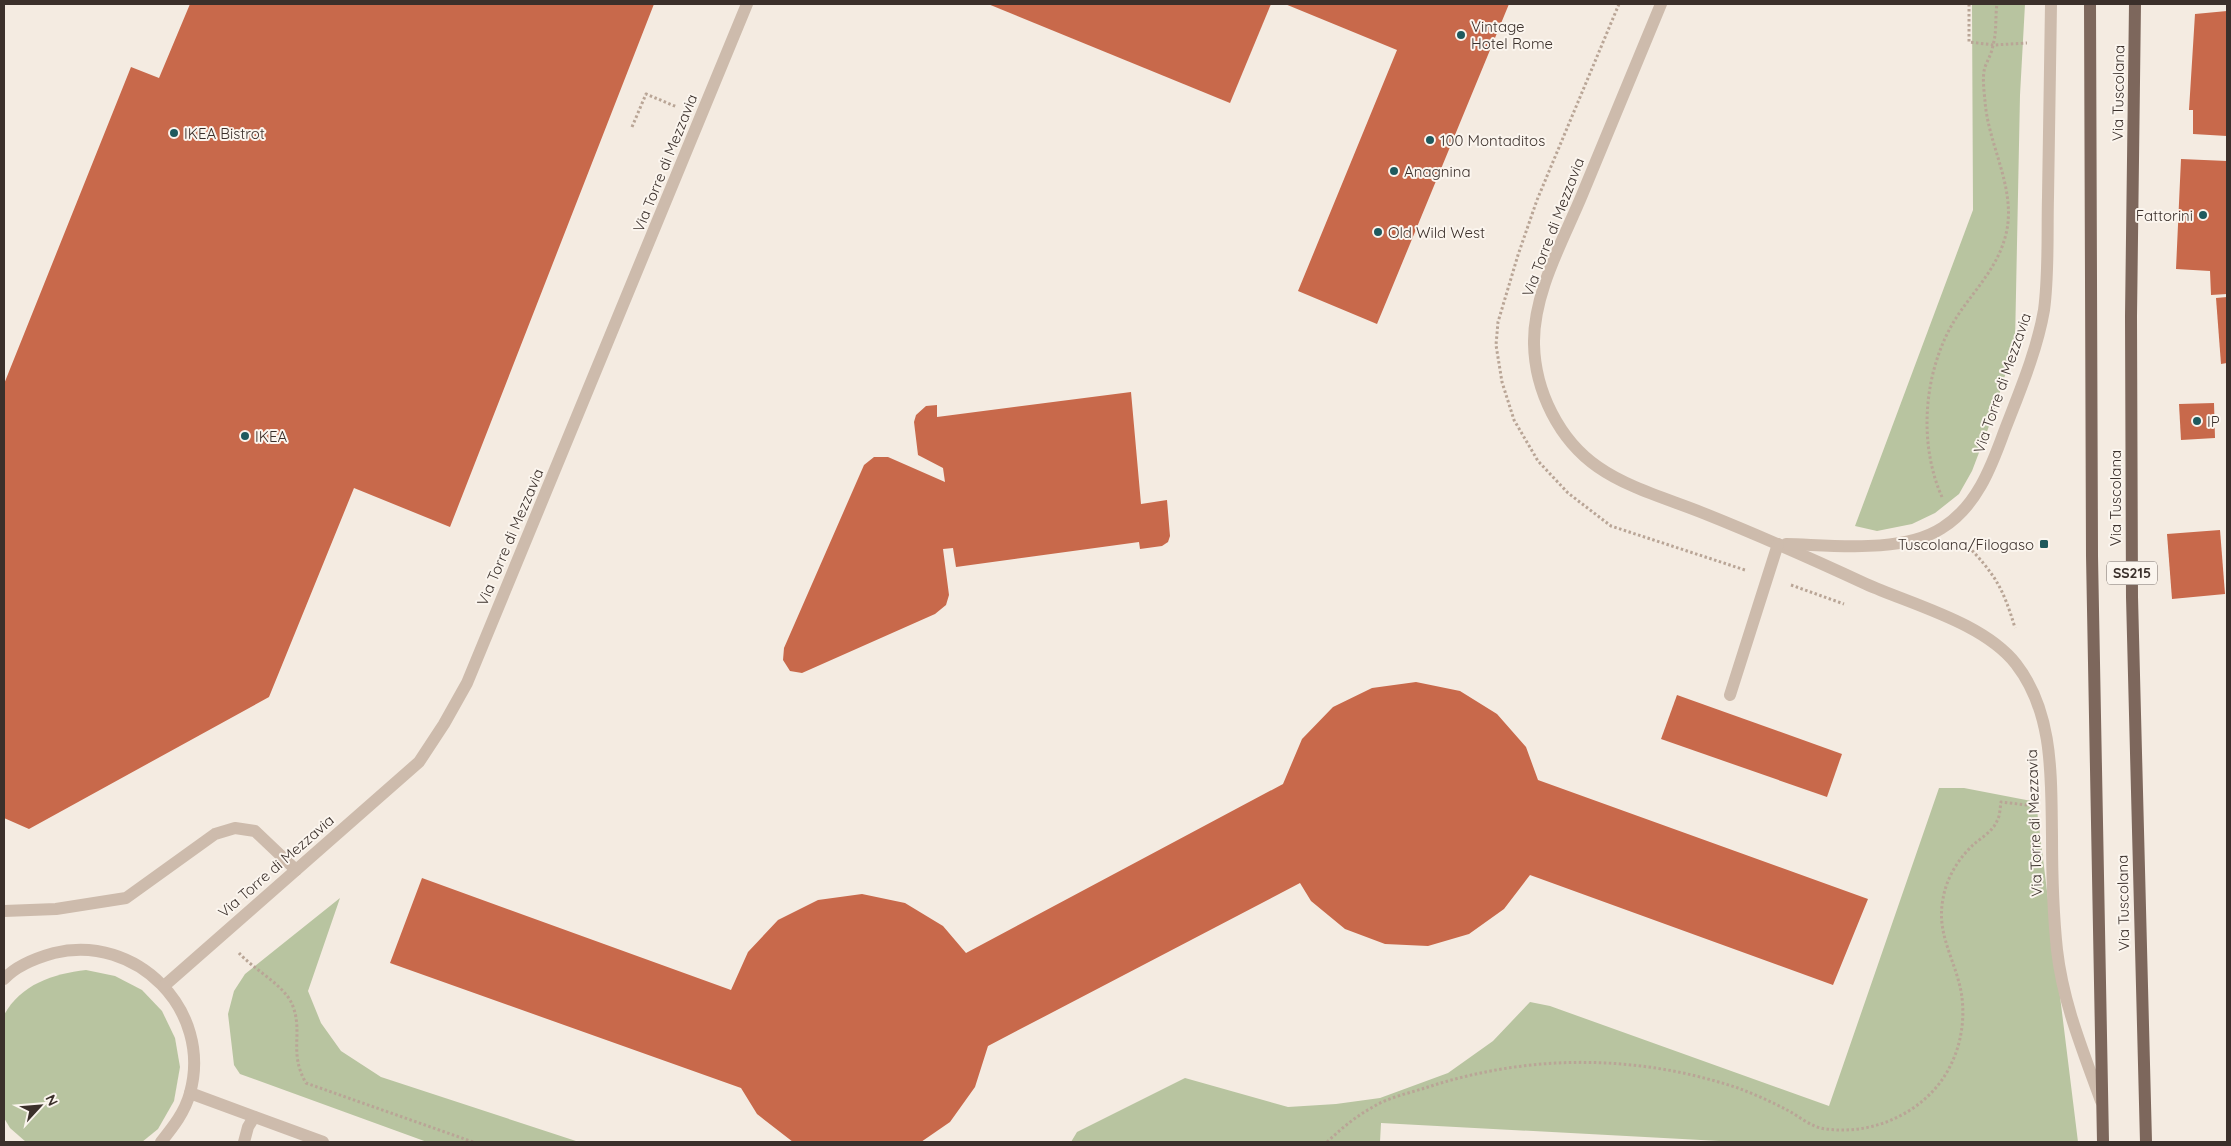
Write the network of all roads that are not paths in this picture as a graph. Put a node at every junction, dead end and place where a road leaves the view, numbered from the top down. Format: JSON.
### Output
{"nodes":[{"id":1,"x":746,"y":4,"type":"edge"},
{"id":2,"x":1661,"y":4,"type":"edge"},
{"id":3,"x":2051,"y":4,"type":"edge"},
{"id":4,"x":2090,"y":4,"type":"edge"},
{"id":5,"x":2135,"y":4,"type":"edge"},
{"id":6,"x":1778,"y":544,"type":"junction"},
{"id":7,"x":1730,"y":695,"type":"dead end"},
{"id":8,"x":296,"y":870,"type":"junction"},
{"id":9,"x":4,"y":911,"type":"edge"},
{"id":10,"x":5,"y":976,"type":"edge"},
{"id":11,"x":164,"y":986,"type":"junction"},
{"id":12,"x":190,"y":1093,"type":"junction"},
{"id":13,"x":2101,"y":1100,"type":"junction"},
{"id":14,"x":254,"y":1117,"type":"junction"},
{"id":15,"x":161,"y":1142,"type":"edge"},
{"id":16,"x":244,"y":1142,"type":"edge"},
{"id":17,"x":323,"y":1142,"type":"edge"},
{"id":18,"x":2103,"y":1142,"type":"edge"},
{"id":19,"x":2146,"y":1142,"type":"edge"}],
"edges":[{"from":1,"to":8,"type":"street","name":"Via Torre di Mezzavia"},
{"from":2,"to":6,"type":"street","name":"Via Torre di Mezzavia"},
{"from":3,"to":6,"type":"street","name":"Via Torre di Mezzavia"},
{"from":4,"to":13,"type":"main road","name":"Via Tuscolana","number":"SS215"},
{"from":5,"to":19,"type":"main road","name":"Via Tuscolana","number":"SS215"},
{"from":6,"to":7,"type":"street"},
{"from":6,"to":13,"type":"street","name":"Via Torre di Mezzavia"},
{"from":8,"to":9,"type":"street"},
{"from":8,"to":11,"type":"street","name":"Via Torre di Mezzavia"},
{"from":10,"to":11,"type":"street"},
{"from":11,"to":12,"type":"street"},
{"from":12,"to":14,"type":"street"},
{"from":12,"to":15,"type":"street"},
{"from":13,"to":18,"type":"main road","name":"Via Tuscolana","number":"SS215"},
{"from":14,"to":16,"type":"street"},
{"from":14,"to":17,"type":"street"}]}
